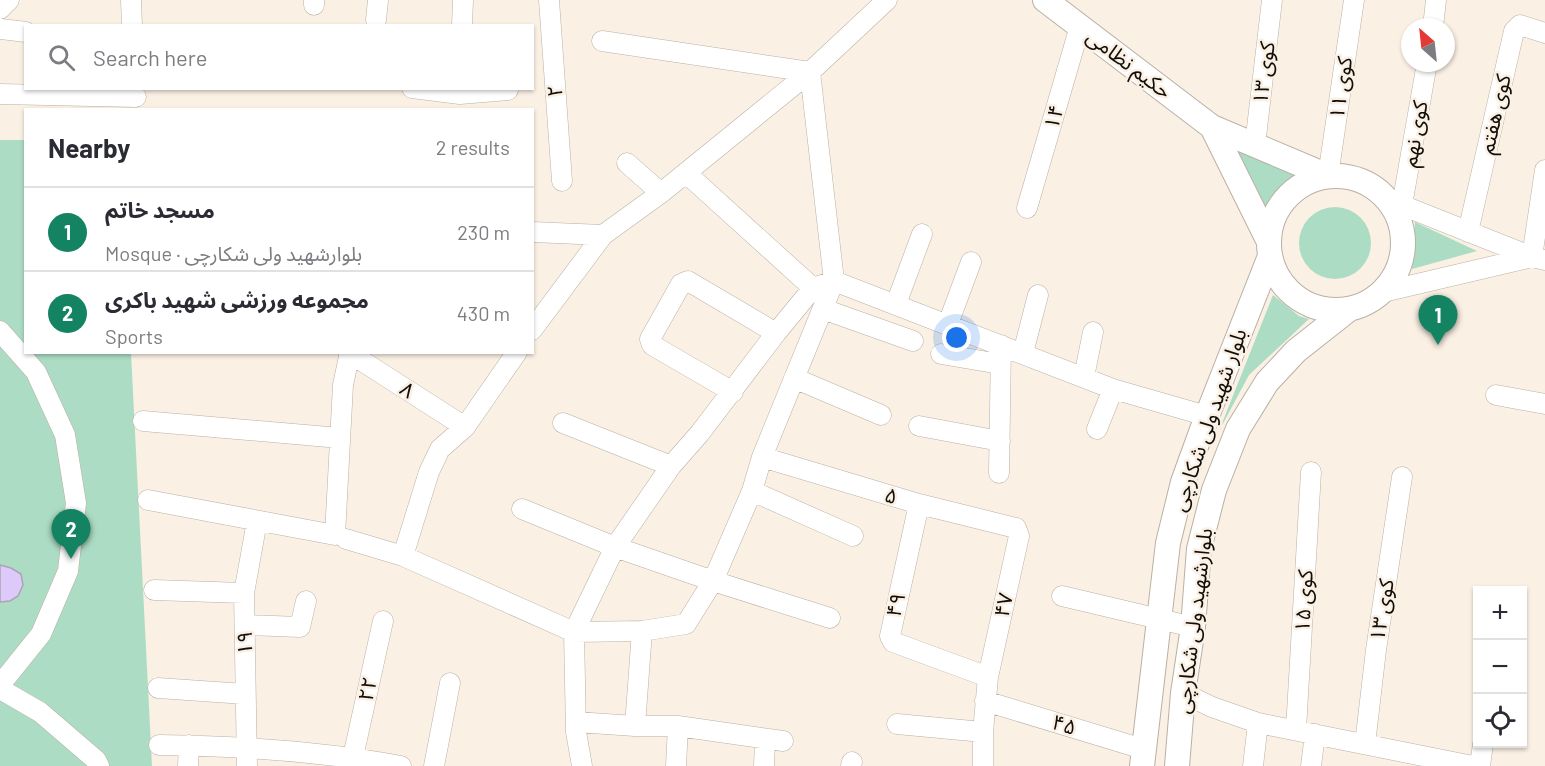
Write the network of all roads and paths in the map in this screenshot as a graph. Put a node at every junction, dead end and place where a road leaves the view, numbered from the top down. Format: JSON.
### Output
{"nodes":[{"id":1,"x":9,"y":0,"type":"edge"},
{"id":2,"x":132,"y":0,"type":"edge"},
{"id":3,"x":378,"y":0,"type":"edge"},
{"id":4,"x":464,"y":0,"type":"edge"},
{"id":5,"x":549,"y":0,"type":"edge"},
{"id":6,"x":887,"y":0,"type":"edge"},
{"id":7,"x":1045,"y":0,"type":"edge"},
{"id":8,"x":1272,"y":0,"type":"edge"},
{"id":9,"x":1354,"y":0,"type":"edge"},
{"id":10,"x":1436,"y":0,"type":"edge"},
{"id":11,"x":1434,"y":18,"type":"edge"},
{"id":12,"x":0,"y":19,"type":"edge"},
{"id":13,"x":376,"y":20,"type":"dead end"},
{"id":14,"x":132,"y":24,"type":"edge"},
{"id":15,"x":462,"y":24,"type":"edge"},
{"id":16,"x":1080,"y":26,"type":"junction"},
{"id":17,"x":24,"y":31,"type":"edge"},
{"id":18,"x":1545,"y":33,"type":"edge"},
{"id":19,"x":602,"y":41,"type":"dead end"},
{"id":20,"x":810,"y":72,"type":"junction"},
{"id":21,"x":1425,"y":72,"type":"edge"},
{"id":22,"x":423,"y":90,"type":"edge"},
{"id":23,"x":508,"y":90,"type":"dead end"},
{"id":24,"x":0,"y":94,"type":"edge"},
{"id":25,"x":460,"y":97,"type":"edge"},
{"id":26,"x":136,"y":98,"type":"edge"},
{"id":27,"x":1212,"y":127,"type":"junction"},
{"id":28,"x":1255,"y":145,"type":"junction"},
{"id":29,"x":627,"y":163,"type":"dead end"},
{"id":30,"x":1545,"y":170,"type":"edge"},
{"id":31,"x":686,"y":173,"type":"junction"},
{"id":32,"x":1328,"y":176,"type":"junction"},
{"id":33,"x":562,"y":181,"type":"dead end"},
{"id":34,"x":661,"y":193,"type":"junction"},
{"id":35,"x":1395,"y":203,"type":"junction"},
{"id":36,"x":1028,"y":208,"type":"dead end"},
{"id":37,"x":534,"y":232,"type":"edge"},
{"id":38,"x":1468,"y":232,"type":"junction"},
{"id":39,"x":922,"y":234,"type":"dead end"},
{"id":40,"x":603,"y":235,"type":"junction"},
{"id":41,"x":1269,"y":249,"type":"junction"},
{"id":42,"x":1539,"y":258,"type":"edge"},
{"id":43,"x":971,"y":262,"type":"dead end"},
{"id":44,"x":834,"y":281,"type":"junction"},
{"id":45,"x":813,"y":288,"type":"junction"},
{"id":46,"x":1383,"y":292,"type":"junction"},
{"id":47,"x":1038,"y":295,"type":"dead end"},
{"id":48,"x":896,"y":304,"type":"junction"},
{"id":49,"x":823,"y":309,"type":"junction"},
{"id":50,"x":1348,"y":310,"type":"junction"},
{"id":51,"x":948,"y":324,"type":"junction"},
{"id":52,"x":534,"y":327,"type":"edge"},
{"id":53,"x":0,"y":331,"type":"edge"},
{"id":54,"x":1093,"y":332,"type":"dead end"},
{"id":55,"x":776,"y":333,"type":"junction"},
{"id":56,"x":913,"y":341,"type":"dead end"},
{"id":57,"x":1001,"y":345,"type":"junction"},
{"id":58,"x":1023,"y":353,"type":"junction"},
{"id":59,"x":349,"y":354,"type":"edge"},
{"id":60,"x":351,"y":354,"type":"edge"},
{"id":61,"x":516,"y":354,"type":"edge"},
{"id":62,"x":941,"y":354,"type":"dead end"},
{"id":63,"x":1000,"y":364,"type":"junction"},
{"id":64,"x":1084,"y":377,"type":"junction"},
{"id":65,"x":794,"y":378,"type":"junction"},
{"id":66,"x":1113,"y":388,"type":"junction"},
{"id":67,"x":733,"y":392,"type":"junction"},
{"id":68,"x":1496,"y":395,"type":"dead end"},
{"id":69,"x":1545,"y":404,"type":"edge"},
{"id":70,"x":881,"y":415,"type":"dead end"},
{"id":71,"x":1207,"y":416,"type":"junction"},
{"id":72,"x":144,"y":421,"type":"dead end"},
{"id":73,"x":563,"y":423,"type":"dead end"},
{"id":74,"x":919,"y":426,"type":"dead end"},
{"id":75,"x":465,"y":427,"type":"junction"},
{"id":76,"x":1097,"y":429,"type":"dead end"},
{"id":77,"x":340,"y":438,"type":"junction"},
{"id":78,"x":1000,"y":441,"type":"junction"},
{"id":79,"x":762,"y":457,"type":"junction"},
{"id":80,"x":671,"y":466,"type":"junction"},
{"id":81,"x":1311,"y":472,"type":"dead end"},
{"id":82,"x":999,"y":473,"type":"dead end"},
{"id":83,"x":1402,"y":477,"type":"dead end"},
{"id":84,"x":752,"y":491,"type":"junction"},
{"id":85,"x":148,"y":500,"type":"dead end"},
{"id":86,"x":919,"y":504,"type":"junction"},
{"id":87,"x":522,"y":509,"type":"dead end"},
{"id":88,"x":257,"y":521,"type":"junction"},
{"id":89,"x":1019,"y":533,"type":"joint"},
{"id":90,"x":853,"y":536,"type":"dead end"},
{"id":91,"x":346,"y":539,"type":"dead end"},
{"id":92,"x":615,"y":547,"type":"junction"},
{"id":93,"x":403,"y":556,"type":"junction"},
{"id":94,"x":713,"y":581,"type":"junction"},
{"id":95,"x":154,"y":590,"type":"dead end"},
{"id":96,"x":244,"y":593,"type":"junction"},
{"id":97,"x":1062,"y":596,"type":"dead end"},
{"id":98,"x":306,"y":600,"type":"dead end"},
{"id":99,"x":830,"y":618,"type":"dead end"},
{"id":100,"x":1159,"y":619,"type":"junction"},
{"id":101,"x":383,"y":621,"type":"dead end"},
{"id":102,"x":245,"y":625,"type":"junction"},
{"id":103,"x":1194,"y":627,"type":"junction"},
{"id":104,"x":642,"y":631,"type":"junction"},
{"id":105,"x":574,"y":632,"type":"junction"},
{"id":106,"x":988,"y":677,"type":"junction"},
{"id":107,"x":450,"y":683,"type":"dead end"},
{"id":108,"x":0,"y":687,"type":"edge"},
{"id":109,"x":158,"y":688,"type":"dead end"},
{"id":110,"x":1183,"y":693,"type":"junction"},
{"id":111,"x":245,"y":694,"type":"junction"},
{"id":112,"x":985,"y":701,"type":"junction"},
{"id":113,"x":576,"y":722,"type":"junction"},
{"id":114,"x":1258,"y":723,"type":"junction"},
{"id":115,"x":897,"y":724,"type":"dead end"},
{"id":116,"x":635,"y":726,"type":"junction"},
{"id":117,"x":678,"y":726,"type":"junction"},
{"id":118,"x":983,"y":732,"type":"junction"},
{"id":119,"x":1305,"y":732,"type":"junction"},
{"id":120,"x":159,"y":745,"type":"dead end"},
{"id":121,"x":189,"y":745,"type":"junction"},
{"id":122,"x":1482,"y":748,"type":"edge"},
{"id":123,"x":1375,"y":752,"type":"edge"},
{"id":124,"x":247,"y":756,"type":"edge"},
{"id":125,"x":354,"y":757,"type":"junction"},
{"id":126,"x":1142,"y":757,"type":"edge"},
{"id":127,"x":99,"y":766,"type":"edge"},
{"id":128,"x":188,"y":766,"type":"edge"},
{"id":129,"x":400,"y":766,"type":"edge"},
{"id":130,"x":434,"y":766,"type":"edge"},
{"id":131,"x":582,"y":766,"type":"edge"},
{"id":132,"x":676,"y":766,"type":"edge"},
{"id":133,"x":764,"y":766,"type":"edge"},
{"id":134,"x":983,"y":766,"type":"edge"},
{"id":135,"x":1177,"y":766,"type":"edge"},
{"id":136,"x":1253,"y":766,"type":"edge"},
{"id":137,"x":1311,"y":766,"type":"edge"},
{"id":138,"x":1473,"y":766,"type":"edge"},
{"id":139,"x":1480,"y":766,"type":"edge"}],
"edges":[{"from":1,"to":12,"type":"street"},
{"from":2,"to":14,"type":"street"},
{"from":3,"to":13,"type":"street"},
{"from":4,"to":15,"type":"street"},
{"from":5,"to":33,"type":"street","name":"۲"},
{"from":6,"to":20,"type":"street"},
{"from":7,"to":16,"type":"main road","name":"حکیم نظامی"},
{"from":8,"to":28,"type":"street","name":"کوی ۱۳"},
{"from":9,"to":32,"type":"street","name":"کوی ۱۱"},
{"from":10,"to":11,"type":"street"},
{"from":12,"to":17,"type":"street"},
{"from":16,"to":27,"type":"main road","name":"حکیم نظامی"},
{"from":16,"to":36,"type":"street","name":"۱۴"},
{"from":18,"to":38,"type":"street","name":"کوی هفتم"},
{"from":19,"to":20,"type":"street"},
{"from":20,"to":31,"type":"street"},
{"from":20,"to":44,"type":"street"},
{"from":21,"to":35,"type":"street","name":"کوی نهم"},
{"from":22,"to":25,"type":"street"},
{"from":23,"to":25,"type":"street"},
{"from":24,"to":26,"type":"street"},
{"from":27,"to":28,"type":"main road","name":"حکیم نظامی"},
{"from":27,"to":41,"type":"main road","name":"حکیم نظامی"},
{"from":28,"to":32,"type":"main road","name":"حکیم نظامی"},
{"from":29,"to":34,"type":"street"},
{"from":30,"to":42,"type":"street"},
{"from":31,"to":34,"type":"street"},
{"from":31,"to":45,"type":"street"},
{"from":32,"to":35,"type":"main road"},
{"from":32,"to":41,"type":"main road"},
{"from":34,"to":40,"type":"street"},
{"from":35,"to":38,"type":"street"},
{"from":35,"to":46,"type":"main road"},
{"from":37,"to":40,"type":"street"},
{"from":38,"to":42,"type":"street"},
{"from":39,"to":48,"type":"street"},
{"from":40,"to":52,"type":"street"},
{"from":41,"to":50,"type":"main road"},
{"from":41,"to":71,"type":"main road","name":"بلوار شهید ولی شکارچی"},
{"from":42,"to":46,"type":"street"},
{"from":43,"to":51,"type":"street"},
{"from":44,"to":45,"type":"street"},
{"from":44,"to":48,"type":"street"},
{"from":44,"to":49,"type":"street"},
{"from":45,"to":55,"type":"street"},
{"from":46,"to":50,"type":"main road"},
{"from":47,"to":58,"type":"street"},
{"from":48,"to":51,"type":"street"},
{"from":49,"to":56,"type":"street"},
{"from":49,"to":65,"type":"street"},
{"from":50,"to":103,"type":"main road","name":"بلوارشهید ولی شکارچی"},
{"from":51,"to":57,"type":"street"},
{"from":53,"to":108,"type":"street"},
{"from":54,"to":64,"type":"street"},
{"from":55,"to":67,"type":"street"},
{"from":55,"to":67,"type":"street"},
{"from":57,"to":58,"type":"street"},
{"from":57,"to":63,"type":"street"},
{"from":58,"to":64,"type":"street"},
{"from":59,"to":77,"type":"street"},
{"from":60,"to":75,"type":"street","name":"۸"},
{"from":61,"to":75,"type":"street"},
{"from":62,"to":63,"type":"street"},
{"from":63,"to":78,"type":"street"},
{"from":64,"to":66,"type":"street"},
{"from":65,"to":70,"type":"street"},
{"from":65,"to":79,"type":"street"},
{"from":66,"to":71,"type":"street"},
{"from":66,"to":76,"type":"street"},
{"from":67,"to":80,"type":"street"},
{"from":68,"to":69,"type":"street"},
{"from":71,"to":100,"type":"main road","name":"بلوار شهید ولی شکارچی"},
{"from":72,"to":77,"type":"street"},
{"from":73,"to":80,"type":"street"},
{"from":74,"to":78,"type":"street"},
{"from":75,"to":93,"type":"street"},
{"from":77,"to":88,"type":"street"},
{"from":78,"to":82,"type":"street"},
{"from":79,"to":84,"type":"street"},
{"from":79,"to":86,"type":"street","name":"۵"},
{"from":80,"to":92,"type":"street"},
{"from":81,"to":119,"type":"street","name":"کوی ۱۵"},
{"from":83,"to":123,"type":"street","name":"کوی ۱۳"},
{"from":84,"to":90,"type":"street"},
{"from":84,"to":94,"type":"street"},
{"from":85,"to":88,"type":"street"},
{"from":86,"to":89,"type":"street","name":"۵"},
{"from":86,"to":106,"type":"street","name":"۴۹"},
{"from":87,"to":92,"type":"street"},
{"from":88,"to":96,"type":"street","name":"۱۹"},
{"from":89,"to":106,"type":"street","name":"۴۷"},
{"from":91,"to":93,"type":"street"},
{"from":92,"to":94,"type":"street"},
{"from":92,"to":105,"type":"street"},
{"from":93,"to":105,"type":"street"},
{"from":94,"to":99,"type":"street"},
{"from":94,"to":104,"type":"street"},
{"from":95,"to":96,"type":"street"},
{"from":96,"to":102,"type":"street","name":"۱۹"},
{"from":97,"to":100,"type":"street"},
{"from":98,"to":102,"type":"street"},
{"from":100,"to":103,"type":"street"},
{"from":100,"to":126,"type":"main road","name":"بلوار شهید ولی شکارچی"},
{"from":101,"to":125,"type":"street","name":"۲۲"},
{"from":102,"to":111,"type":"street","name":"۱۹"},
{"from":103,"to":110,"type":"main road","name":"بلوارشهید ولی شکارچی"},
{"from":104,"to":105,"type":"street"},
{"from":104,"to":116,"type":"street"},
{"from":105,"to":113,"type":"street"},
{"from":106,"to":112,"type":"street","name":"۴۷"},
{"from":107,"to":130,"type":"street"},
{"from":108,"to":127,"type":"street"},
{"from":109,"to":111,"type":"street"},
{"from":110,"to":114,"type":"street"},
{"from":110,"to":135,"type":"main road","name":"بلوارشهید ولی شکارچی"},
{"from":111,"to":124,"type":"street","name":"۱۹"},
{"from":112,"to":118,"type":"street","name":"۴۷"},
{"from":112,"to":126,"type":"street","name":"۴۵"},
{"from":113,"to":116,"type":"street"},
{"from":113,"to":131,"type":"street"},
{"from":114,"to":119,"type":"street"},
{"from":114,"to":136,"type":"street"},
{"from":115,"to":118,"type":"street"},
{"from":116,"to":117,"type":"street"},
{"from":117,"to":132,"type":"street"},
{"from":117,"to":133,"type":"street"},
{"from":118,"to":134,"type":"street","name":"۴۷"},
{"from":119,"to":123,"type":"street"},
{"from":119,"to":137,"type":"street","name":"کوی ۱۵"},
{"from":120,"to":121,"type":"street"},
{"from":121,"to":124,"type":"street"},
{"from":121,"to":128,"type":"street"},
{"from":122,"to":139,"type":"street"},
{"from":123,"to":138,"type":"street"},
{"from":124,"to":125,"type":"street"},
{"from":125,"to":129,"type":"street"}]}
